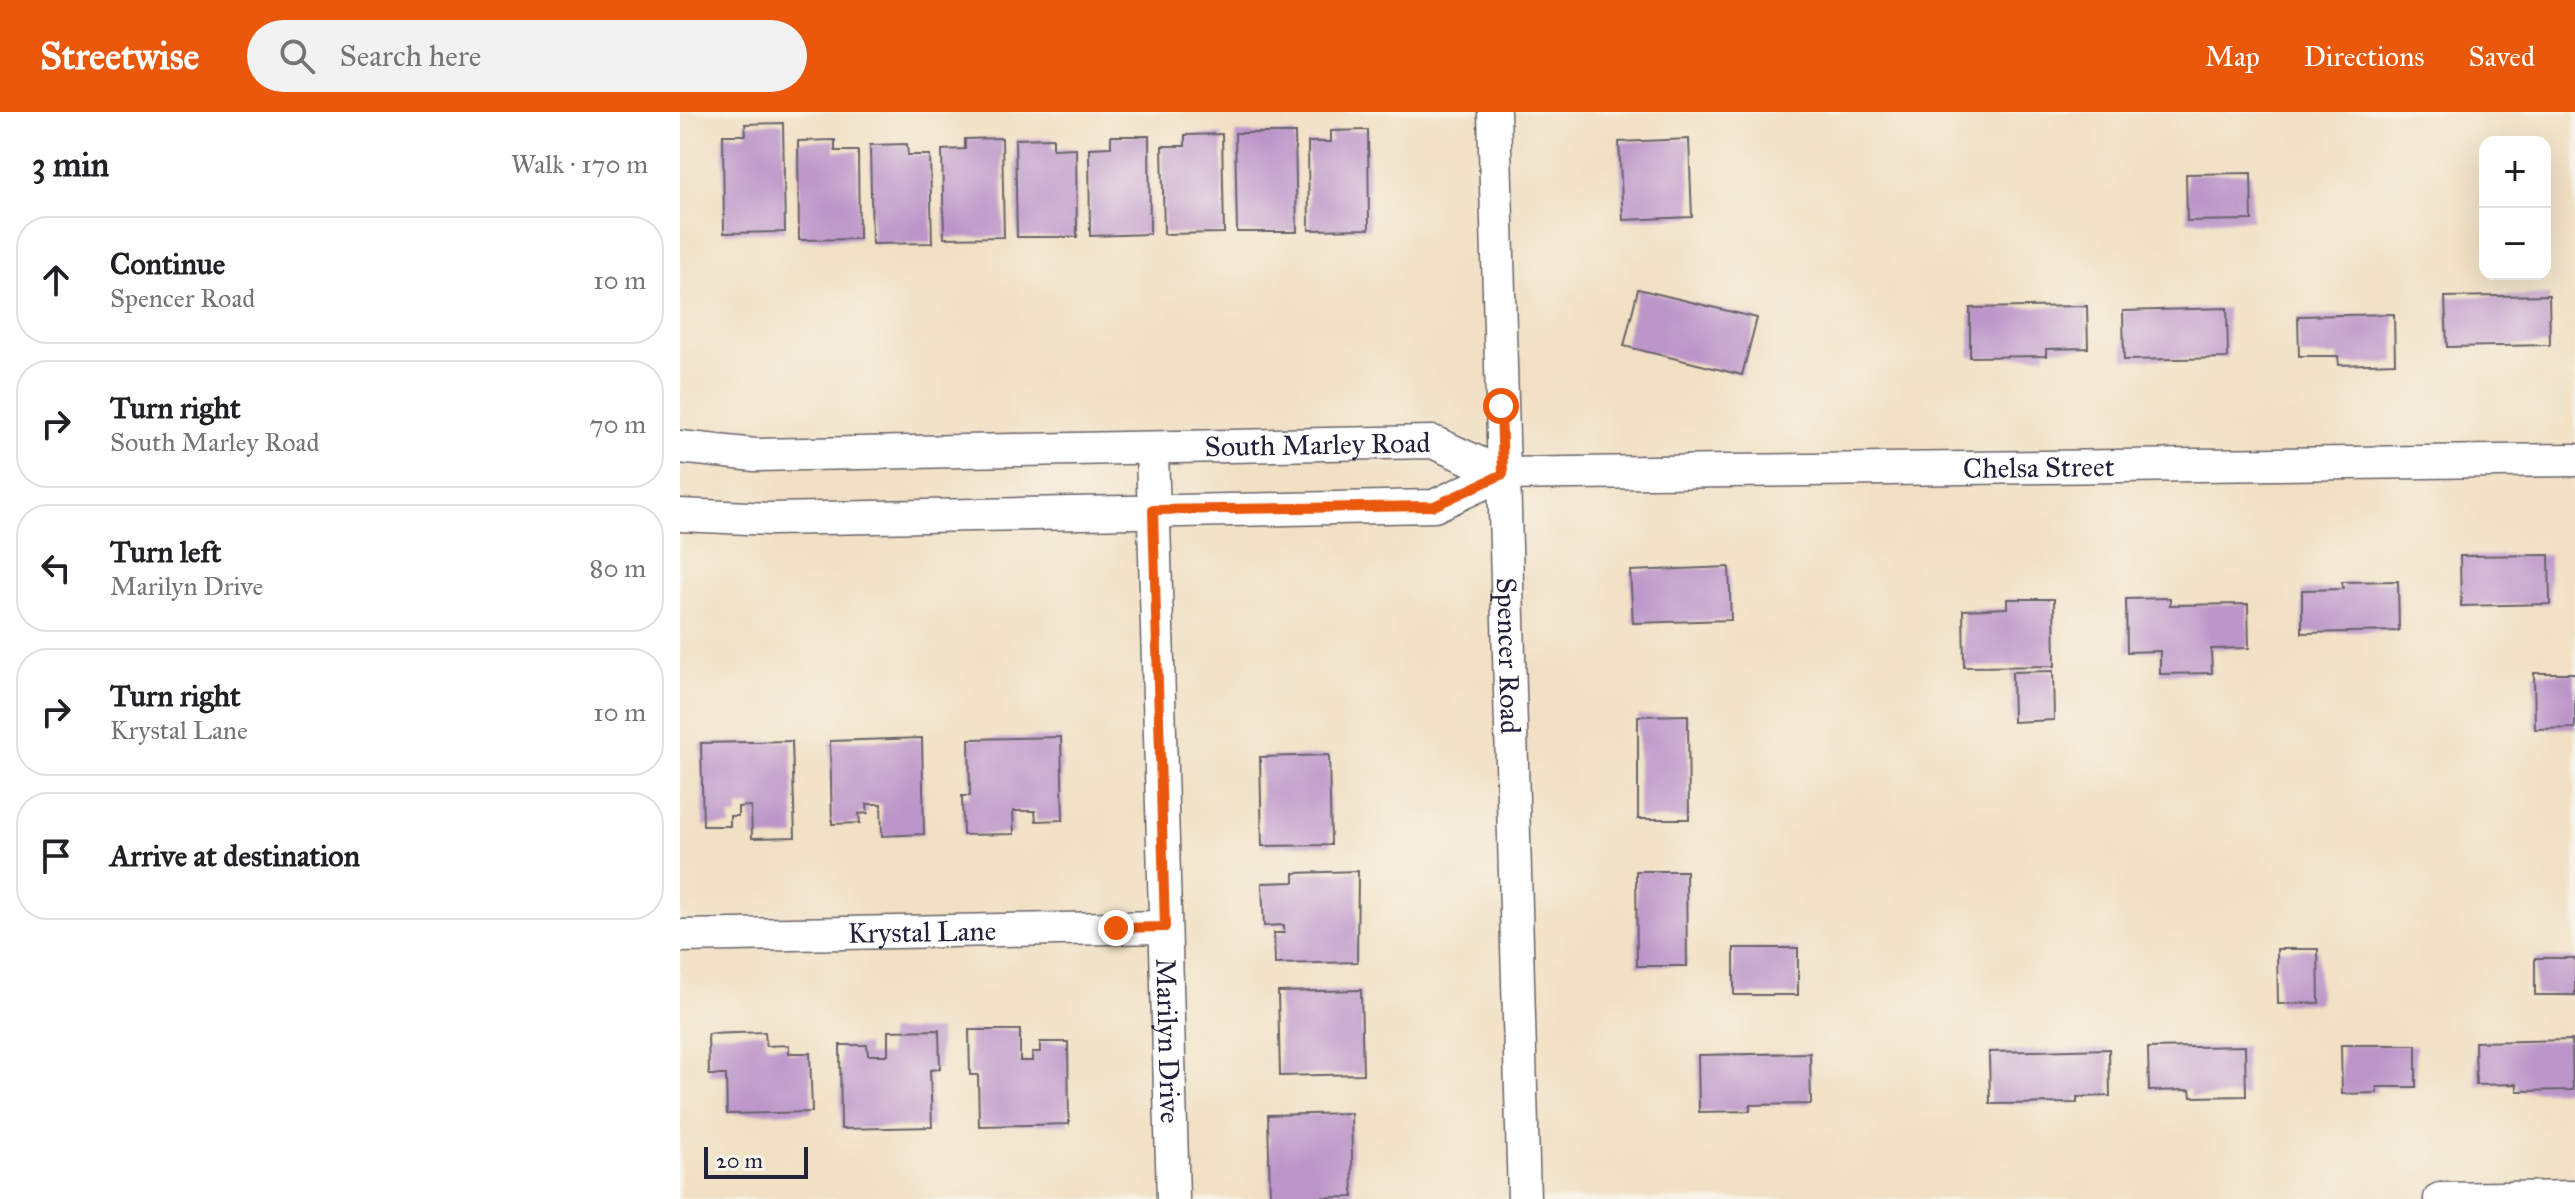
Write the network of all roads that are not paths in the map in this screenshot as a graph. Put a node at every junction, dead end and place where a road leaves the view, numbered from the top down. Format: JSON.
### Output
{"nodes":[{"id":1,"x":1494,"y":112,"type":"edge"},
{"id":2,"x":680,"y":447,"type":"edge"},
{"id":3,"x":1152,"y":449,"type":"junction"},
{"id":4,"x":2575,"y":460,"type":"edge"},
{"id":5,"x":1503,"y":474,"type":"junction"},
{"id":6,"x":1153,"y":510,"type":"junction"},
{"id":7,"x":680,"y":515,"type":"edge"},
{"id":8,"x":1165,"y":927,"type":"junction"},
{"id":9,"x":680,"y":936,"type":"edge"},
{"id":10,"x":2575,"y":1197,"type":"edge"},
{"id":11,"x":1173,"y":1199,"type":"edge"},
{"id":12,"x":1524,"y":1199,"type":"edge"},
{"id":13,"x":2440,"y":1199,"type":"edge"}],
"edges":[{"from":1,"to":5,"type":"street","name":"Spencer Road"},
{"from":2,"to":3,"type":"street","name":"South Marley Road"},
{"from":3,"to":5,"type":"street","name":"South Marley Road"},
{"from":3,"to":6,"type":"street","name":"Marilyn Drive"},
{"from":4,"to":5,"type":"street","name":"Chelsa Street"},
{"from":5,"to":6,"type":"street","name":"South Marley Road"},
{"from":5,"to":12,"type":"street","name":"Spencer Road"},
{"from":6,"to":7,"type":"street","name":"South Marley Road"},
{"from":6,"to":8,"type":"street","name":"Marilyn Drive"},
{"from":8,"to":9,"type":"street","name":"Krystal Lane"},
{"from":8,"to":11,"type":"street","name":"Marilyn Drive"},
{"from":10,"to":13,"type":"street"}]}
